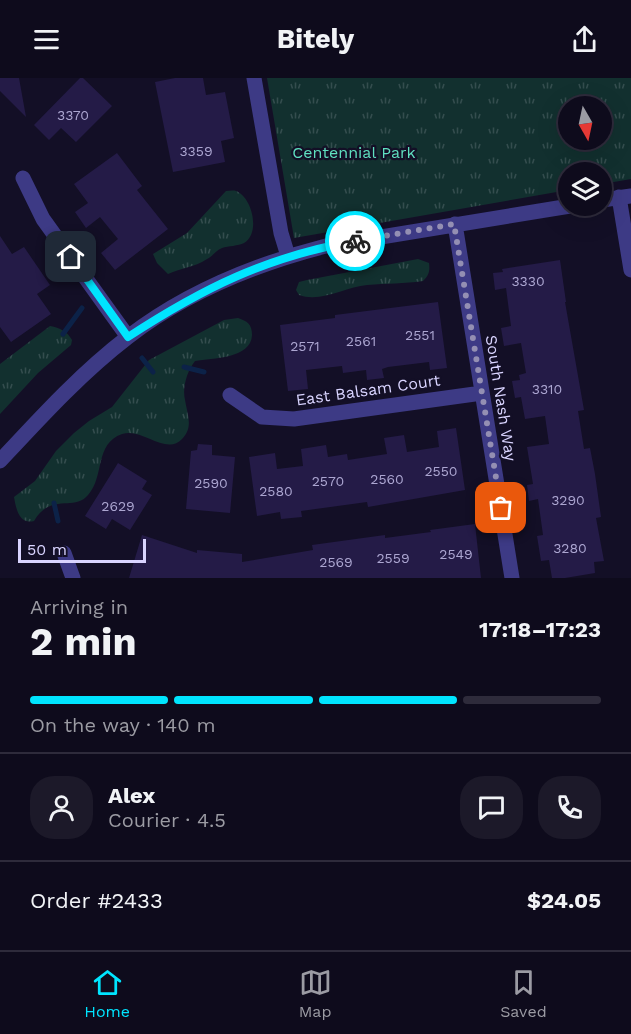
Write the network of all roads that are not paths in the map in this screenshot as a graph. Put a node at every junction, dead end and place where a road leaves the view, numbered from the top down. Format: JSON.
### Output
{"nodes":[{"id":1,"x":254,"y":78,"type":"edge"},
{"id":2,"x":23,"y":178,"type":"dead end"},
{"id":3,"x":625,"y":196,"type":"edge"},
{"id":4,"x":558,"y":208,"type":"edge"},
{"id":5,"x":454,"y":224,"type":"junction"},
{"id":6,"x":288,"y":256,"type":"junction"},
{"id":7,"x":631,"y":270,"type":"edge"},
{"id":8,"x":128,"y":337,"type":"junction"},
{"id":9,"x":482,"y":393,"type":"junction"},
{"id":10,"x":230,"y":395,"type":"dead end"},
{"id":11,"x":0,"y":461,"type":"edge"},
{"id":12,"x":63,"y":553,"type":"dead end"},
{"id":13,"x":73,"y":578,"type":"edge"},
{"id":14,"x":512,"y":578,"type":"edge"}],
"edges":[{"from":1,"to":6,"type":"street"},
{"from":2,"to":8,"type":"street"},
{"from":3,"to":7,"type":"street"},
{"from":4,"to":5,"type":"street"},
{"from":5,"to":6,"type":"street"},
{"from":5,"to":9,"type":"street","name":"South Nash Way"},
{"from":6,"to":8,"type":"street"},
{"from":8,"to":11,"type":"street"},
{"from":9,"to":10,"type":"street","name":"East Balsam Court"},
{"from":9,"to":14,"type":"street","name":"South Nash Way"},
{"from":12,"to":13,"type":"street"}]}
